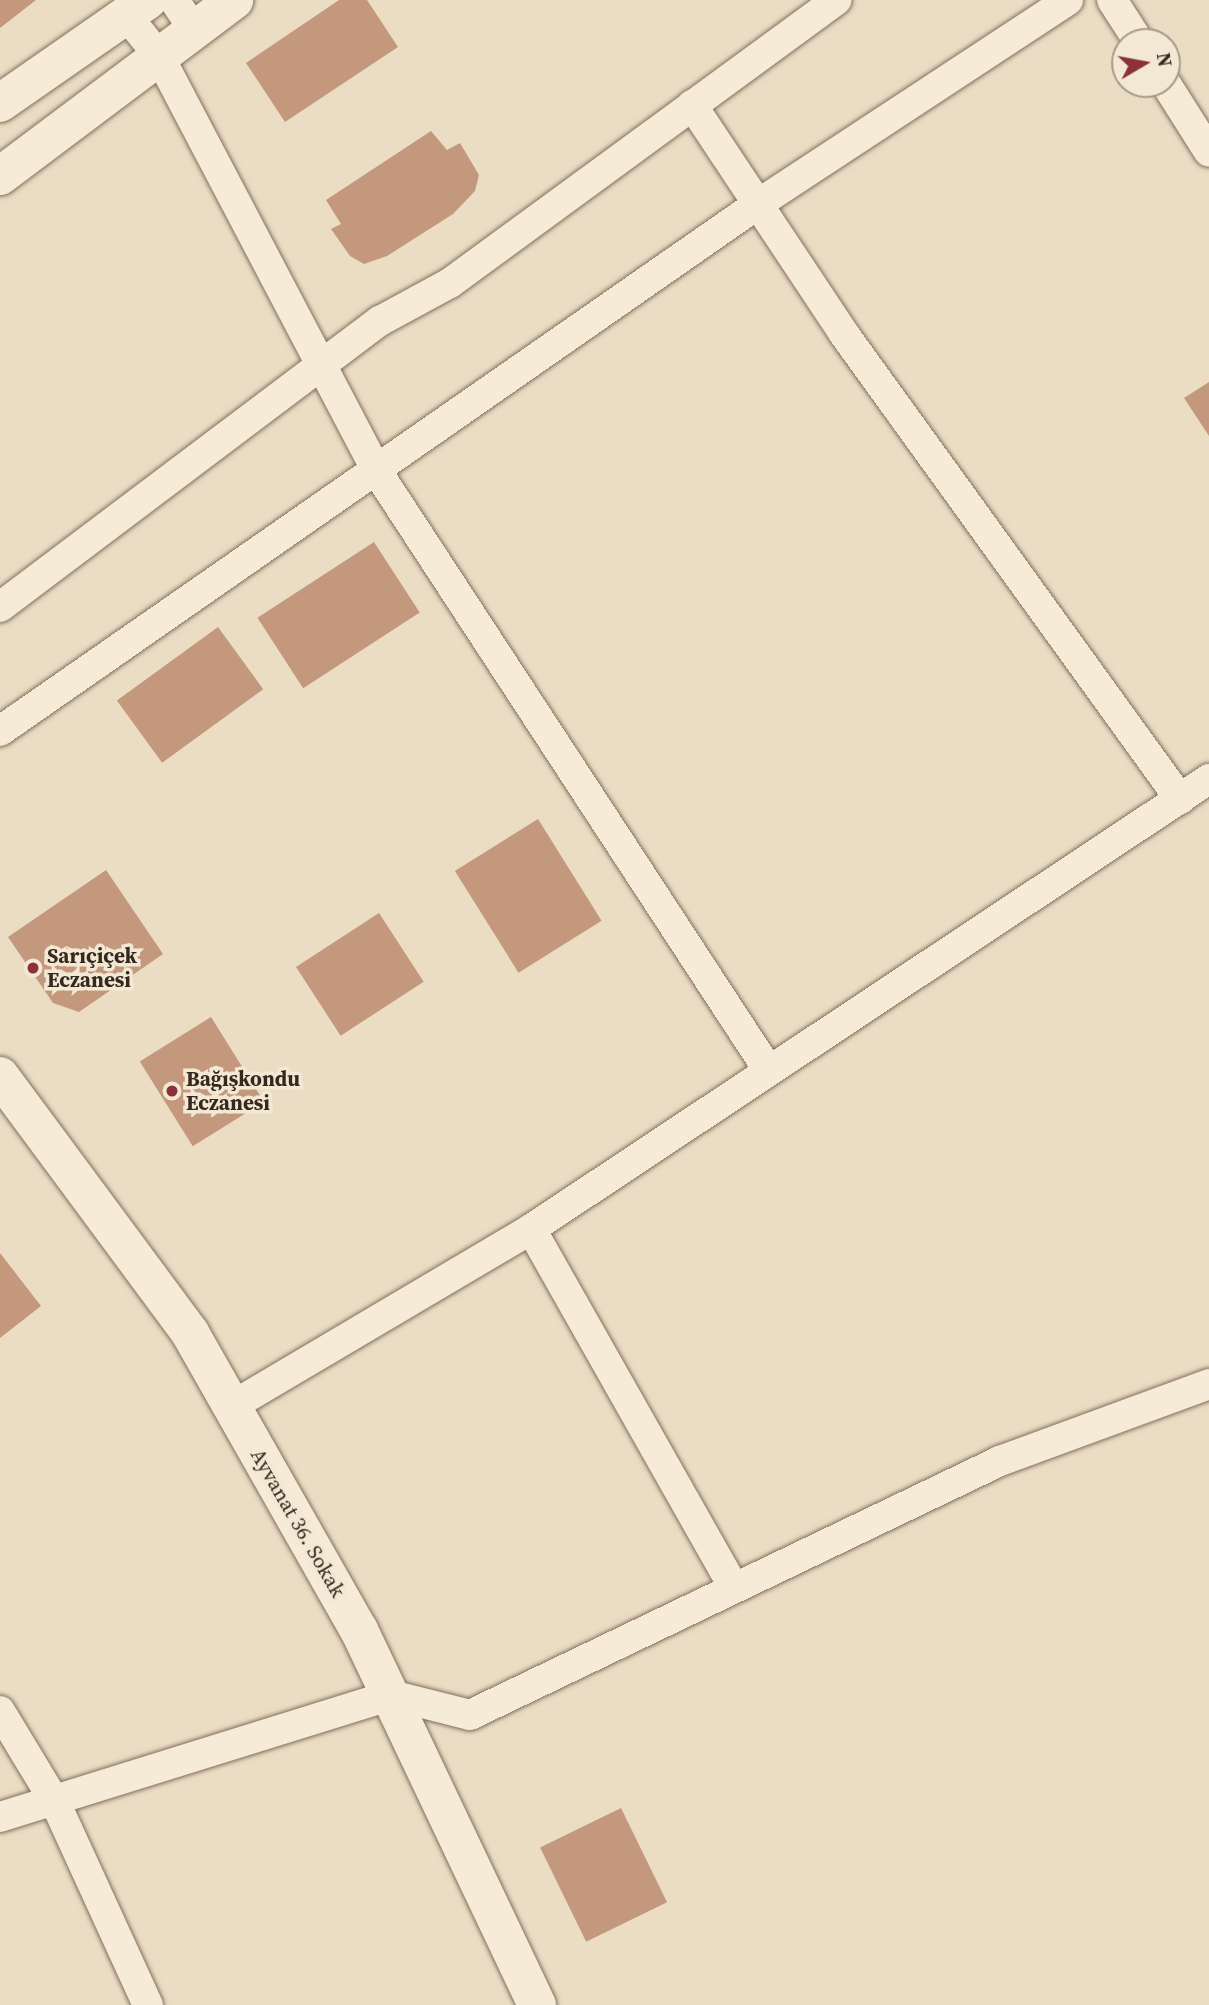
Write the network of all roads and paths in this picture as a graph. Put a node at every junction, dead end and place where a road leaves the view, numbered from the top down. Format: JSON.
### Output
{"nodes":[{"id":1,"x":234,"y":0,"type":"edge"},
{"id":2,"x":836,"y":0,"type":"edge"},
{"id":3,"x":1068,"y":0,"type":"edge"},
{"id":4,"x":1112,"y":0,"type":"edge"},
{"id":5,"x":137,"y":7,"type":"edge"},
{"id":6,"x":184,"y":15,"type":"edge"},
{"id":7,"x":1130,"y":28,"type":"edge"},
{"id":8,"x":159,"y":56,"type":"junction"},
{"id":9,"x":1175,"y":98,"type":"edge"},
{"id":10,"x":0,"y":103,"type":"edge"},
{"id":11,"x":692,"y":105,"type":"junction"},
{"id":12,"x":1209,"y":152,"type":"edge"},
{"id":13,"x":0,"y":176,"type":"edge"},
{"id":14,"x":758,"y":204,"type":"junction"},
{"id":15,"x":318,"y":367,"type":"junction"},
{"id":16,"x":376,"y":470,"type":"junction"},
{"id":17,"x":0,"y":607,"type":"edge"},
{"id":18,"x":0,"y":731,"type":"edge"},
{"id":19,"x":1209,"y":779,"type":"edge"},
{"id":20,"x":1180,"y":799,"type":"junction"},
{"id":21,"x":769,"y":1071,"type":"junction"},
{"id":22,"x":0,"y":1076,"type":"edge"},
{"id":23,"x":531,"y":1229,"type":"junction"},
{"id":24,"x":1209,"y":1384,"type":"edge"},
{"id":25,"x":232,"y":1406,"type":"junction"},
{"id":26,"x":734,"y":1588,"type":"junction"},
{"id":27,"x":391,"y":1695,"type":"junction"},
{"id":28,"x":0,"y":1711,"type":"edge"},
{"id":29,"x":55,"y":1802,"type":"junction"},
{"id":30,"x":0,"y":1817,"type":"edge"},
{"id":31,"x":148,"y":2005,"type":"edge"},
{"id":32,"x":537,"y":2005,"type":"edge"}],
"edges":[{"from":1,"to":6,"type":"street"},
{"from":2,"to":11,"type":"street"},
{"from":3,"to":14,"type":"street"},
{"from":4,"to":7,"type":"street"},
{"from":5,"to":8,"type":"street"},
{"from":5,"to":10,"type":"street"},
{"from":6,"to":8,"type":"street"},
{"from":8,"to":13,"type":"street"},
{"from":8,"to":15,"type":"street"},
{"from":9,"to":12,"type":"street"},
{"from":11,"to":14,"type":"street"},
{"from":11,"to":15,"type":"street"},
{"from":14,"to":16,"type":"street"},
{"from":14,"to":20,"type":"street"},
{"from":15,"to":16,"type":"street"},
{"from":15,"to":17,"type":"street"},
{"from":16,"to":18,"type":"street"},
{"from":16,"to":21,"type":"street"},
{"from":19,"to":20,"type":"street"},
{"from":20,"to":21,"type":"street"},
{"from":21,"to":23,"type":"street"},
{"from":22,"to":25,"type":"street","name":"Ayvanat 36. Sokak"},
{"from":23,"to":25,"type":"street"},
{"from":23,"to":26,"type":"street"},
{"from":24,"to":26,"type":"street"},
{"from":25,"to":27,"type":"street","name":"Ayvanat 36. Sokak"},
{"from":26,"to":27,"type":"street"},
{"from":27,"to":29,"type":"street"},
{"from":27,"to":32,"type":"street","name":"Ayvanat 36. Sokak"},
{"from":28,"to":29,"type":"street"},
{"from":29,"to":30,"type":"street"},
{"from":29,"to":31,"type":"street"}]}
